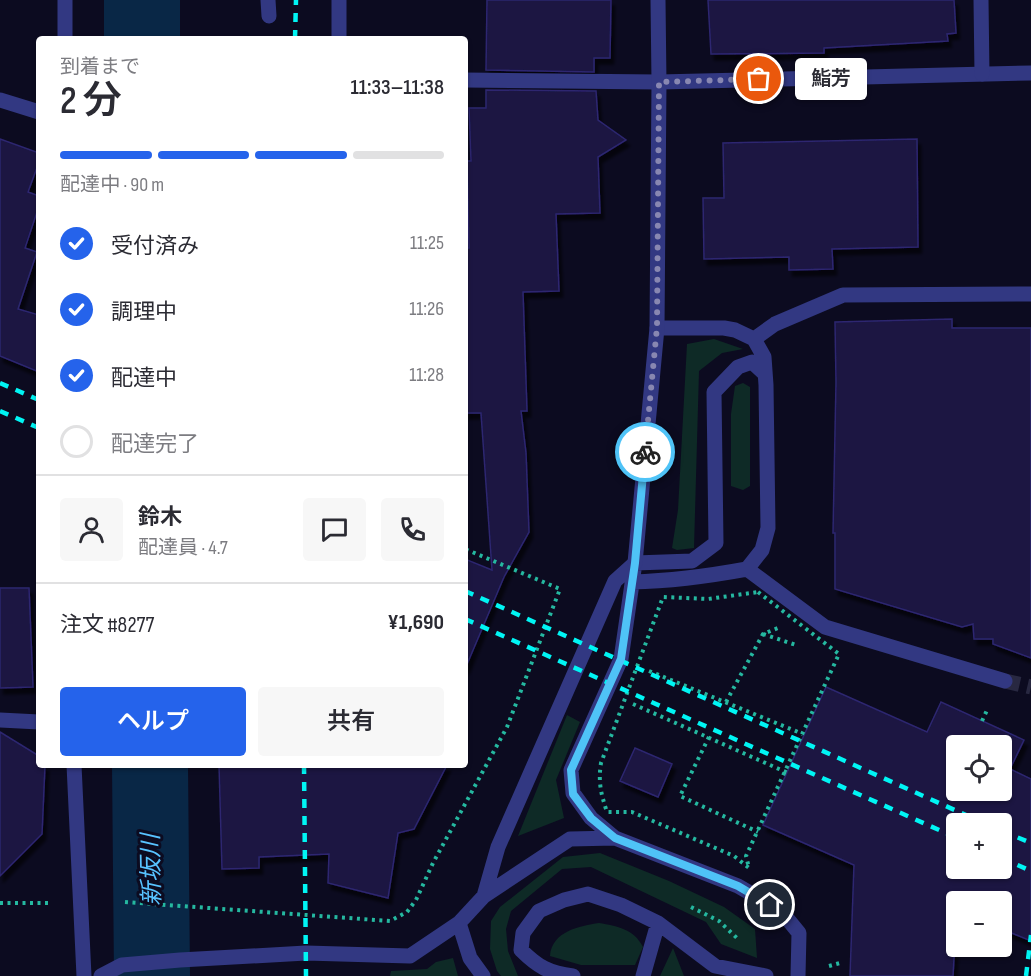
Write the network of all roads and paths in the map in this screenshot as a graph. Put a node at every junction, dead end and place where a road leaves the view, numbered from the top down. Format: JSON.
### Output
{"nodes":[{"id":1,"x":65,"y":0,"type":"edge"},
{"id":2,"x":268,"y":0,"type":"edge"},
{"id":3,"x":339,"y":0,"type":"edge"},
{"id":4,"x":658,"y":0,"type":"edge"},
{"id":5,"x":981,"y":0,"type":"edge"},
{"id":6,"x":269,"y":16,"type":"dead end"},
{"id":7,"x":65,"y":36,"type":"edge"},
{"id":8,"x":339,"y":36,"type":"edge"},
{"id":9,"x":1031,"y":73,"type":"edge"},
{"id":10,"x":982,"y":74,"type":"junction"},
{"id":11,"x":468,"y":80,"type":"edge"},
{"id":12,"x":659,"y":82,"type":"junction"},
{"id":13,"x":0,"y":100,"type":"edge"},
{"id":14,"x":36,"y":111,"type":"edge"},
{"id":15,"x":1031,"y":294,"type":"edge"},
{"id":16,"x":657,"y":327,"type":"junction"},
{"id":17,"x":754,"y":339,"type":"junction"},
{"id":18,"x":765,"y":374,"type":"junction"},
{"id":19,"x":468,"y":550,"type":"edge"},
{"id":20,"x":635,"y":563,"type":"junction"},
{"id":21,"x":747,"y":569,"type":"junction"},
{"id":22,"x":632,"y":582,"type":"junction"},
{"id":23,"x":799,"y":646,"type":"dead end"},
{"id":24,"x":634,"y":665,"type":"dead end"},
{"id":25,"x":1005,"y":681,"type":"tunnel mouth"},
{"id":26,"x":619,"y":697,"type":"dead end"},
{"id":27,"x":726,"y":702,"type":"junction"},
{"id":28,"x":988,"y":708,"type":"dead end"},
{"id":29,"x":0,"y":720,"type":"edge"},
{"id":30,"x":36,"y":722,"type":"edge"},
{"id":31,"x":982,"y":722,"type":"dead end"},
{"id":32,"x":804,"y":735,"type":"dead end"},
{"id":33,"x":709,"y":737,"type":"junction"},
{"id":34,"x":74,"y":768,"type":"edge"},
{"id":35,"x":788,"y":773,"type":"dead end"},
{"id":36,"x":758,"y":832,"type":"junction"},
{"id":37,"x":615,"y":838,"type":"junction"},
{"id":38,"x":484,"y":896,"type":"junction"},
{"id":39,"x":125,"y":902,"type":"dead end"},
{"id":40,"x":0,"y":903,"type":"edge"},
{"id":41,"x":52,"y":903,"type":"dead end"},
{"id":42,"x":459,"y":923,"type":"junction"},
{"id":43,"x":658,"y":923,"type":"junction"},
{"id":44,"x":84,"y":976,"type":"edge"},
{"id":45,"x":101,"y":976,"type":"edge"},
{"id":46,"x":483,"y":976,"type":"edge"},
{"id":47,"x":573,"y":976,"type":"edge"},
{"id":48,"x":643,"y":976,"type":"edge"},
{"id":49,"x":766,"y":976,"type":"edge"},
{"id":50,"x":798,"y":976,"type":"edge"}],
"edges":[{"from":1,"to":7,"type":"street"},
{"from":2,"to":6,"type":"street"},
{"from":3,"to":8,"type":"street"},
{"from":4,"to":12,"type":"street"},
{"from":5,"to":10,"type":"street"},
{"from":9,"to":10,"type":"street"},
{"from":10,"to":12,"type":"street"},
{"from":11,"to":12,"type":"street"},
{"from":12,"to":16,"type":"street"},
{"from":13,"to":14,"type":"street"},
{"from":15,"to":17,"type":"street"},
{"from":16,"to":17,"type":"street"},
{"from":16,"to":20,"type":"street"},
{"from":17,"to":18,"type":"street"},
{"from":18,"to":20,"type":"street"},
{"from":18,"to":21,"type":"street"},
{"from":19,"to":39,"type":"path"},
{"from":20,"to":22,"type":"street"},
{"from":20,"to":38,"type":"street"},
{"from":21,"to":22,"type":"street"},
{"from":21,"to":25,"type":"street"},
{"from":22,"to":37,"type":"street"},
{"from":23,"to":27,"type":"path"},
{"from":24,"to":27,"type":"path"},
{"from":26,"to":33,"type":"path"},
{"from":27,"to":32,"type":"path"},
{"from":28,"to":31,"type":"path"},
{"from":29,"to":30,"type":"street"},
{"from":33,"to":35,"type":"path"},
{"from":33,"to":36,"type":"path"},
{"from":34,"to":44,"type":"street"},
{"from":36,"to":36,"type":"path"},
{"from":37,"to":38,"type":"street"},
{"from":37,"to":50,"type":"street"},
{"from":38,"to":42,"type":"street"},
{"from":40,"to":41,"type":"path"},
{"from":42,"to":45,"type":"street"},
{"from":42,"to":46,"type":"street"},
{"from":43,"to":47,"type":"street"},
{"from":43,"to":48,"type":"street"},
{"from":43,"to":49,"type":"street"}]}
